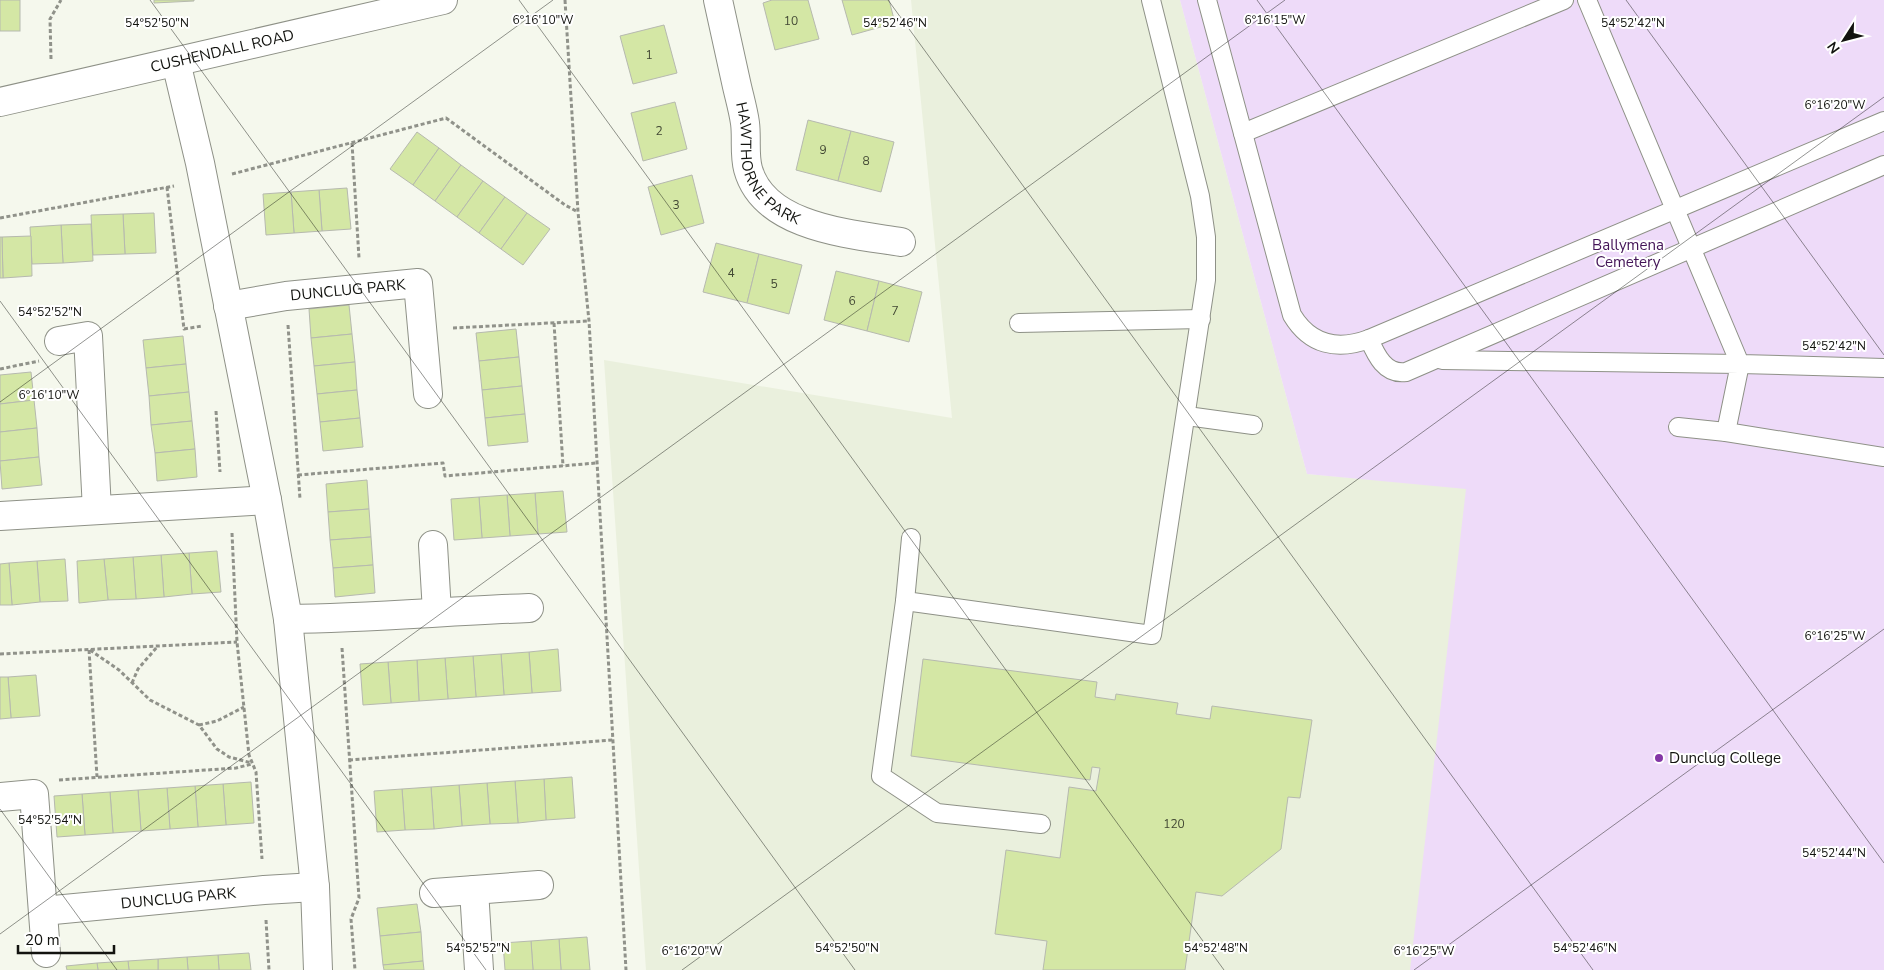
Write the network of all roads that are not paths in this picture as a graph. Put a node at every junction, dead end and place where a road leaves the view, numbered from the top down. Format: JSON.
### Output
{"nodes":[{"id":1,"x":443,"y":0,"type":"edge"},
{"id":2,"x":718,"y":0,"type":"edge"},
{"id":3,"x":1151,"y":0,"type":"edge"},
{"id":4,"x":1207,"y":0,"type":"edge"},
{"id":5,"x":1564,"y":0,"type":"edge"},
{"id":6,"x":1587,"y":0,"type":"edge"},
{"id":7,"x":389,"y":6,"type":"edge"},
{"id":8,"x":176,"y":62,"type":"junction"},
{"id":9,"x":0,"y":102,"type":"edge"},
{"id":10,"x":1884,"y":122,"type":"edge"},
{"id":11,"x":1243,"y":133,"type":"junction"},
{"id":12,"x":1884,"y":165,"type":"edge"},
{"id":13,"x":1676,"y":209,"type":"junction"},
{"id":14,"x":901,"y":242,"type":"dead end"},
{"id":15,"x":1692,"y":248,"type":"junction"},
{"id":16,"x":220,"y":315,"type":"junction"},
{"id":17,"x":1201,"y":320,"type":"junction"},
{"id":18,"x":1019,"y":322,"type":"dead end"},
{"id":19,"x":1369,"y":339,"type":"junction"},
{"id":20,"x":59,"y":341,"type":"dead end"},
{"id":21,"x":1435,"y":360,"type":"junction"},
{"id":22,"x":1740,"y":364,"type":"junction"},
{"id":23,"x":1884,"y":368,"type":"edge"},
{"id":24,"x":428,"y":394,"type":"dead end"},
{"id":25,"x":1187,"y":416,"type":"junction"},
{"id":26,"x":1253,"y":425,"type":"dead end"},
{"id":27,"x":1678,"y":427,"type":"dead end"},
{"id":28,"x":1726,"y":432,"type":"junction"},
{"id":29,"x":1884,"y":457,"type":"edge"},
{"id":30,"x":267,"y":500,"type":"junction"},
{"id":31,"x":97,"y":510,"type":"junction"},
{"id":32,"x":0,"y":516,"type":"edge"},
{"id":33,"x":911,"y":538,"type":"dead end"},
{"id":34,"x":433,"y":545,"type":"dead end"},
{"id":35,"x":905,"y":601,"type":"junction"},
{"id":36,"x":529,"y":608,"type":"dead end"},
{"id":37,"x":437,"y":612,"type":"junction"},
{"id":38,"x":288,"y":619,"type":"junction"},
{"id":39,"x":0,"y":797,"type":"edge"},
{"id":40,"x":1041,"y":824,"type":"dead end"},
{"id":41,"x":539,"y":885,"type":"dead end"},
{"id":42,"x":315,"y":887,"type":"junction"},
{"id":43,"x":474,"y":890,"type":"junction"},
{"id":44,"x":434,"y":893,"type":"dead end"},
{"id":45,"x":43,"y":911,"type":"junction"},
{"id":46,"x":46,"y":953,"type":"dead end"},
{"id":47,"x":318,"y":970,"type":"edge"},
{"id":48,"x":479,"y":970,"type":"edge"}],
"edges":[{"from":1,"to":7,"type":"street","name":"CUSHENDALL ROAD"},
{"from":2,"to":14,"type":"street","name":"HAWTHORNE PARK"},
{"from":3,"to":17,"type":"lane"},
{"from":4,"to":11,"type":"lane"},
{"from":5,"to":11,"type":"lane"},
{"from":6,"to":13,"type":"lane"},
{"from":7,"to":8,"type":"street","name":"CUSHENDALL ROAD"},
{"from":8,"to":9,"type":"street","name":"CUSHENDALL ROAD"},
{"from":8,"to":16,"type":"street"},
{"from":10,"to":13,"type":"lane"},
{"from":11,"to":19,"type":"lane"},
{"from":12,"to":15,"type":"lane"},
{"from":13,"to":15,"type":"lane"},
{"from":13,"to":19,"type":"lane"},
{"from":15,"to":21,"type":"lane"},
{"from":15,"to":22,"type":"lane"},
{"from":16,"to":24,"type":"street","name":"DUNCLUG PARK"},
{"from":16,"to":30,"type":"street"},
{"from":17,"to":18,"type":"lane"},
{"from":17,"to":25,"type":"lane"},
{"from":19,"to":21,"type":"lane"},
{"from":20,"to":31,"type":"street"},
{"from":21,"to":22,"type":"lane"},
{"from":22,"to":23,"type":"lane"},
{"from":22,"to":28,"type":"lane"},
{"from":25,"to":26,"type":"lane"},
{"from":25,"to":35,"type":"lane"},
{"from":27,"to":28,"type":"lane"},
{"from":28,"to":29,"type":"lane"},
{"from":30,"to":31,"type":"street"},
{"from":30,"to":38,"type":"street"},
{"from":31,"to":32,"type":"street"},
{"from":33,"to":35,"type":"lane"},
{"from":34,"to":37,"type":"street"},
{"from":35,"to":40,"type":"lane"},
{"from":36,"to":37,"type":"street"},
{"from":37,"to":38,"type":"street"},
{"from":38,"to":42,"type":"street"},
{"from":39,"to":45,"type":"street"},
{"from":41,"to":43,"type":"street"},
{"from":42,"to":45,"type":"street","name":"DUNCLUG PARK"},
{"from":42,"to":47,"type":"street"},
{"from":43,"to":44,"type":"street"},
{"from":43,"to":48,"type":"street"},
{"from":45,"to":46,"type":"street"}]}
